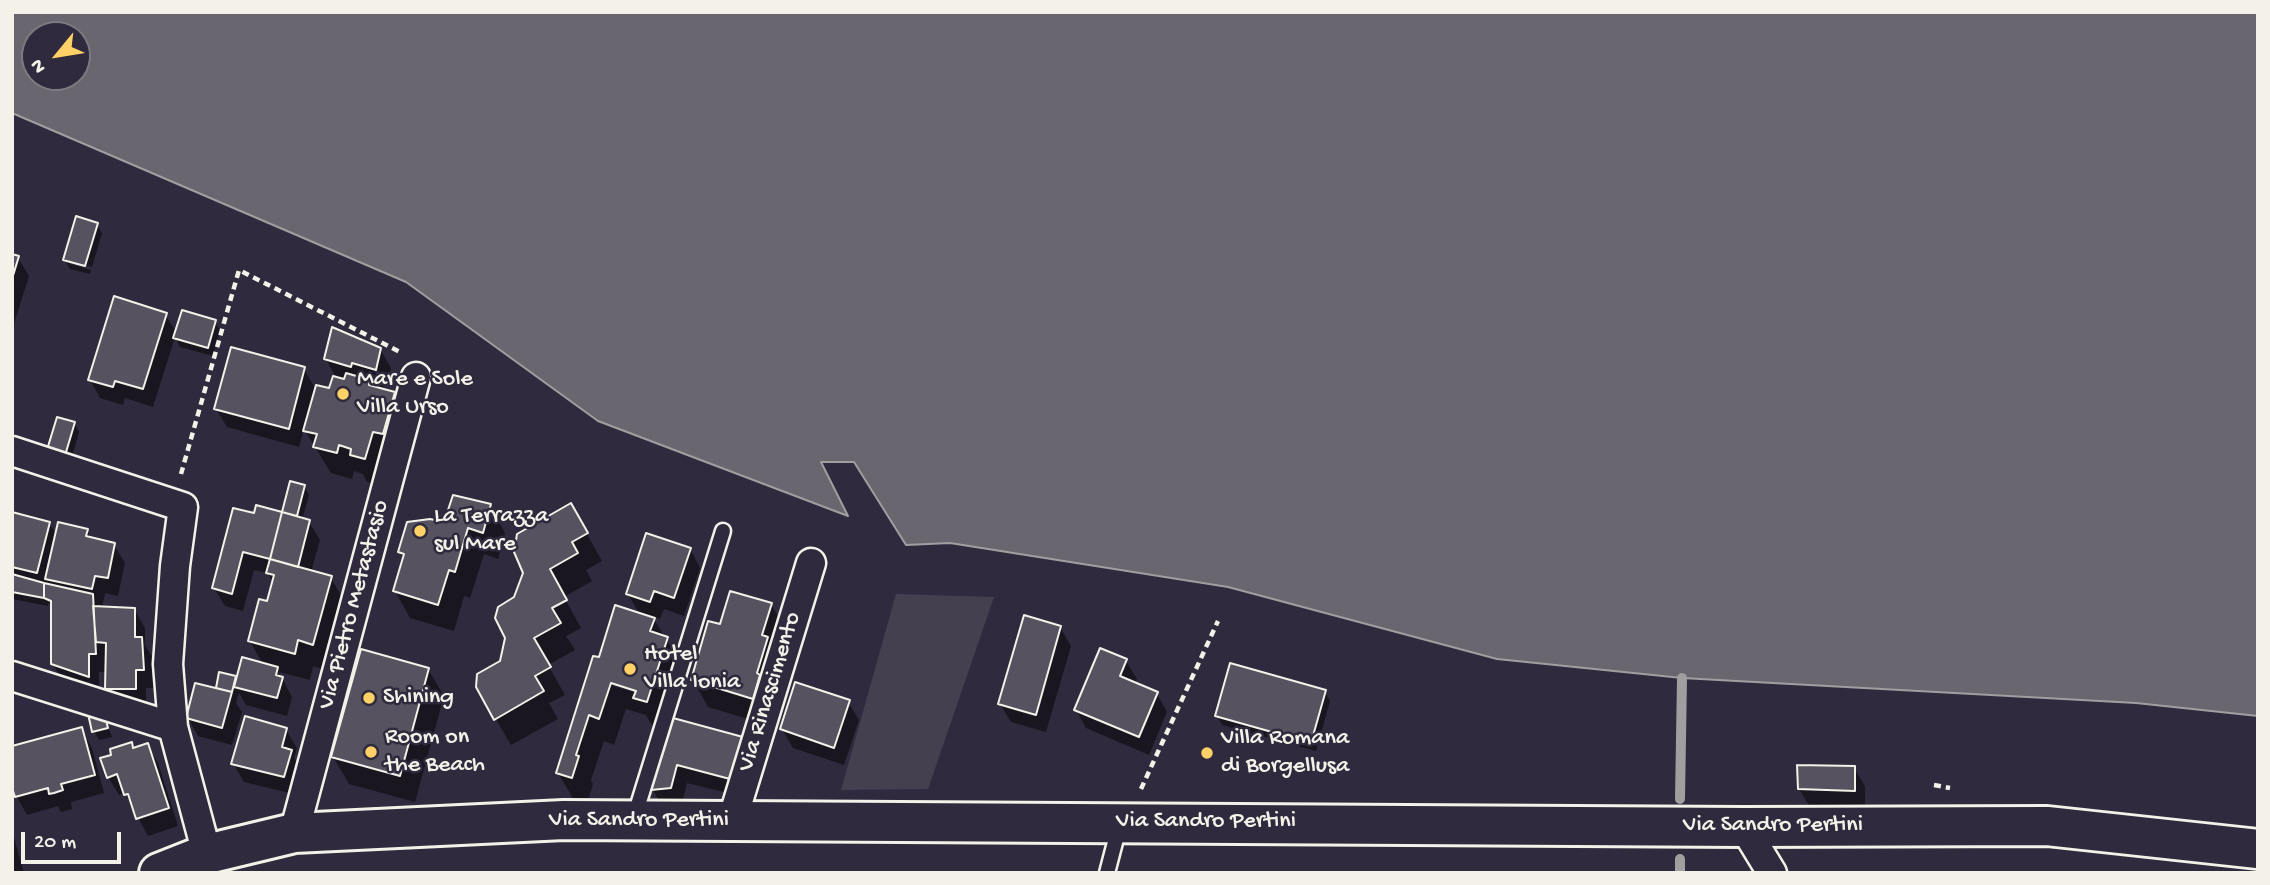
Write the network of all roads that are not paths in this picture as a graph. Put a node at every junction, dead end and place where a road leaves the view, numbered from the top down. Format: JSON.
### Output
{"nodes":[{"id":1,"x":416,"y":377,"type":"road end"},
{"id":2,"x":12,"y":451,"type":"edge"},
{"id":3,"x":723,"y":531,"type":"dead end"},
{"id":4,"x":811,"y":563,"type":"dead end"},
{"id":5,"x":12,"y":676,"type":"edge"},
{"id":6,"x":173,"y":727,"type":"junction"},
{"id":7,"x":634,"y":820,"type":"junction"},
{"id":8,"x":732,"y":821,"type":"junction"},
{"id":9,"x":1123,"y":822,"type":"junction"},
{"id":10,"x":1744,"y":827,"type":"junction"},
{"id":11,"x":294,"y":833,"type":"junction"},
{"id":12,"x":2258,"y":849,"type":"edge"},
{"id":13,"x":207,"y":854,"type":"junction"},
{"id":14,"x":159,"y":873,"type":"edge"},
{"id":15,"x":1107,"y":873,"type":"edge"},
{"id":16,"x":1772,"y":873,"type":"edge"}],
"edges":[{"from":1,"to":11,"type":"street","name":"Via Pietro Metastasio"},
{"from":2,"to":6,"type":"street"},
{"from":3,"to":7,"type":"lane"},
{"from":4,"to":8,"type":"street","name":"Via Rinascimento"},
{"from":5,"to":6,"type":"street"},
{"from":6,"to":13,"type":"street"},
{"from":7,"to":8,"type":"street","name":"Via Sandro Pertini"},
{"from":7,"to":11,"type":"street","name":"Via Sandro Pertini"},
{"from":8,"to":9,"type":"street","name":"Via Sandro Pertini"},
{"from":9,"to":10,"type":"street","name":"Via Sandro Pertini"},
{"from":9,"to":15,"type":"lane"},
{"from":10,"to":12,"type":"street","name":"Via Sandro Pertini"},
{"from":10,"to":16,"type":"street"},
{"from":11,"to":13,"type":"street","name":"Via Sandro Pertini"},
{"from":13,"to":14,"type":"street","name":"Via Sandro Pertini"}]}
